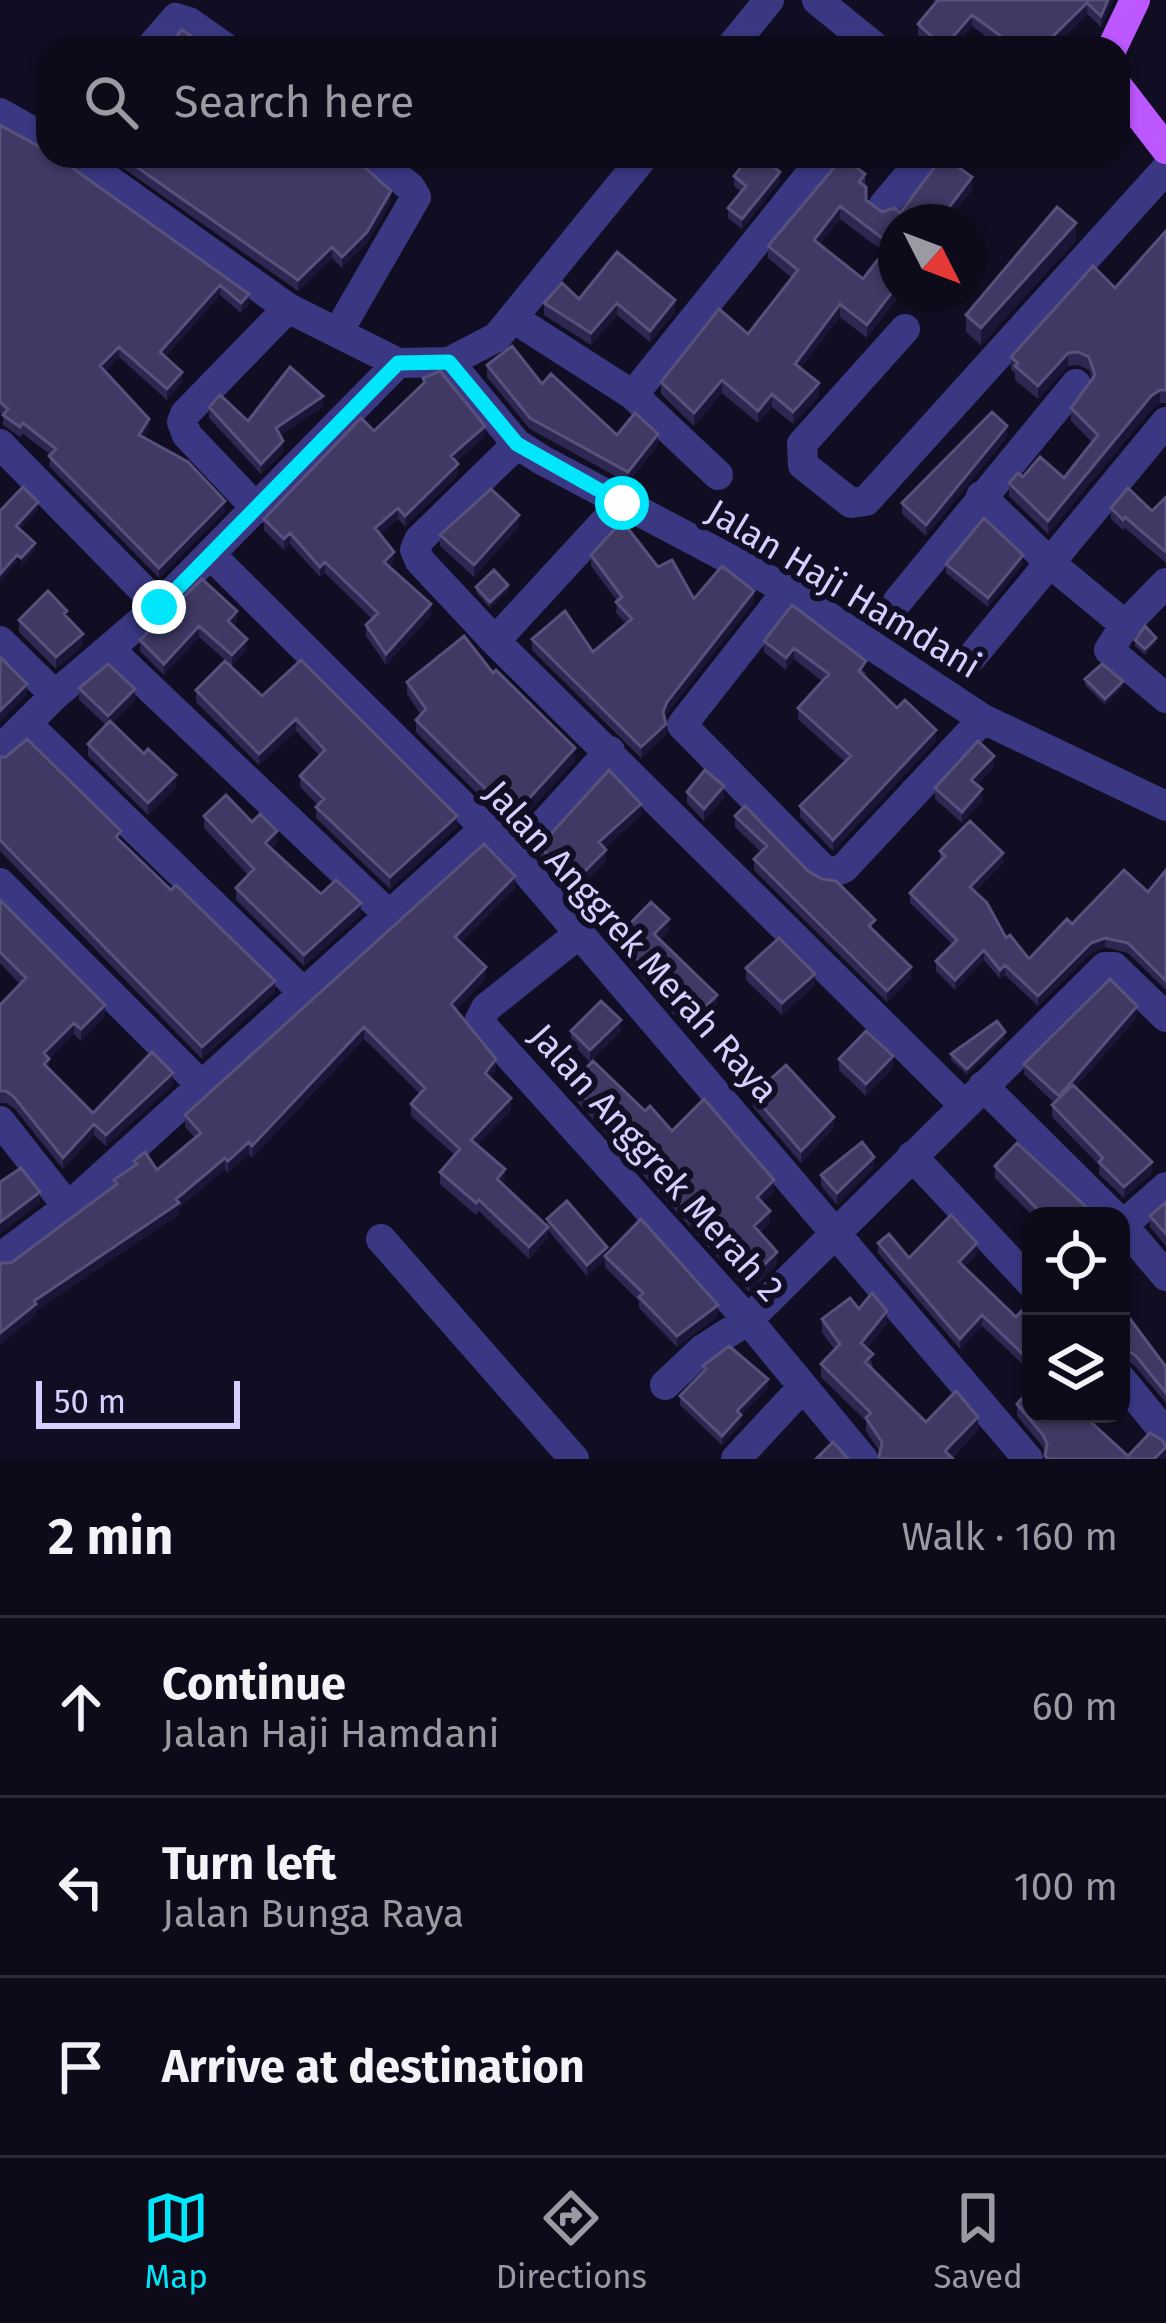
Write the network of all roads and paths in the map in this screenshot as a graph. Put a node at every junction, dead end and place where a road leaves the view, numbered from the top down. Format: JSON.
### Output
{"nodes":[{"id":1,"x":769,"y":0,"type":"edge"},
{"id":2,"x":817,"y":0,"type":"edge"},
{"id":3,"x":1136,"y":0,"type":"edge"},
{"id":4,"x":160,"y":36,"type":"edge"},
{"id":5,"x":209,"y":36,"type":"edge"},
{"id":6,"x":740,"y":36,"type":"edge"},
{"id":7,"x":861,"y":36,"type":"edge"},
{"id":8,"x":1118,"y":36,"type":"edge"},
{"id":9,"x":1130,"y":104,"type":"edge"},
{"id":10,"x":0,"y":113,"type":"edge"},
{"id":11,"x":36,"y":133,"type":"edge"},
{"id":12,"x":1166,"y":148,"type":"edge"},
{"id":13,"x":92,"y":168,"type":"edge"},
{"id":14,"x":387,"y":168,"type":"edge"},
{"id":15,"x":634,"y":168,"type":"edge"},
{"id":16,"x":815,"y":168,"type":"edge"},
{"id":17,"x":916,"y":168,"type":"edge"},
{"id":18,"x":1166,"y":169,"type":"edge"},
{"id":19,"x":886,"y":204,"type":"edge"},
{"id":20,"x":289,"y":308,"type":"junction"},
{"id":21,"x":513,"y":318,"type":"junction"},
{"id":22,"x":905,"y":328,"type":"dead end"},
{"id":23,"x":338,"y":332,"type":"junction"},
{"id":24,"x":449,"y":362,"type":"junction"},
{"id":25,"x":398,"y":363,"type":"junction"},
{"id":26,"x":1076,"y":384,"type":"dead end"},
{"id":27,"x":633,"y":395,"type":"junction"},
{"id":28,"x":1163,"y":431,"type":"edge"},
{"id":29,"x":0,"y":444,"type":"edge"},
{"id":30,"x":517,"y":444,"type":"junction"},
{"id":31,"x":718,"y":475,"type":"dead end"},
{"id":32,"x":982,"y":496,"type":"junction"},
{"id":33,"x":622,"y":503,"type":"junction"},
{"id":34,"x":257,"y":508,"type":"junction"},
{"id":35,"x":212,"y":555,"type":"junction"},
{"id":36,"x":1050,"y":563,"type":"junction"},
{"id":37,"x":1166,"y":583,"type":"edge"},
{"id":38,"x":788,"y":590,"type":"junction"},
{"id":39,"x":898,"y":601,"type":"dead end"},
{"id":40,"x":159,"y":607,"type":"junction"},
{"id":41,"x":1125,"y":625,"type":"junction"},
{"id":42,"x":0,"y":641,"type":"edge"},
{"id":43,"x":495,"y":641,"type":"junction"},
{"id":44,"x":109,"y":649,"type":"junction"},
{"id":45,"x":971,"y":658,"type":"dead end"},
{"id":46,"x":55,"y":695,"type":"junction"},
{"id":47,"x":1166,"y":698,"type":"edge"},
{"id":48,"x":983,"y":719,"type":"junction"},
{"id":49,"x":27,"y":724,"type":"junction"},
{"id":50,"x":0,"y":750,"type":"edge"},
{"id":51,"x":610,"y":751,"type":"junction"},
{"id":52,"x":1166,"y":806,"type":"edge"},
{"id":53,"x":483,"y":830,"type":"junction"},
{"id":54,"x":514,"y":857,"type":"junction"},
{"id":55,"x":0,"y":883,"type":"edge"},
{"id":56,"x":388,"y":914,"type":"junction"},
{"id":57,"x":580,"y":933,"type":"junction"},
{"id":58,"x":302,"y":991,"type":"junction"},
{"id":59,"x":1166,"y":1017,"type":"edge"},
{"id":60,"x":202,"y":1086,"type":"junction"},
{"id":61,"x":973,"y":1095,"type":"junction"},
{"id":62,"x":0,"y":1121,"type":"edge"},
{"id":63,"x":912,"y":1156,"type":"junction"},
{"id":64,"x":1166,"y":1187,"type":"edge"},
{"id":65,"x":1102,"y":1207,"type":"edge"},
{"id":66,"x":68,"y":1208,"type":"junction"},
{"id":67,"x":1130,"y":1214,"type":"edge"},
{"id":68,"x":836,"y":1231,"type":"junction"},
{"id":69,"x":1130,"y":1235,"type":"edge"},
{"id":70,"x":381,"y":1239,"type":"dead end"},
{"id":71,"x":0,"y":1258,"type":"edge"},
{"id":72,"x":1022,"y":1273,"type":"edge"},
{"id":73,"x":1166,"y":1276,"type":"edge"},
{"id":74,"x":748,"y":1321,"type":"junction"},
{"id":75,"x":664,"y":1385,"type":"dead end"},
{"id":76,"x":802,"y":1388,"type":"junction"},
{"id":77,"x":1130,"y":1390,"type":"edge"},
{"id":78,"x":1166,"y":1433,"type":"edge"},
{"id":79,"x":574,"y":1459,"type":"edge"},
{"id":80,"x":736,"y":1459,"type":"edge"},
{"id":81,"x":863,"y":1459,"type":"edge"},
{"id":82,"x":1028,"y":1459,"type":"edge"}],
"edges":[{"from":1,"to":6,"type":"street"},
{"from":2,"to":7,"type":"street"},
{"from":3,"to":8,"type":"main road"},
{"from":4,"to":5,"type":"street"},
{"from":9,"to":12,"type":"main road"},
{"from":10,"to":11,"type":"street"},
{"from":13,"to":20,"type":"street"},
{"from":14,"to":23,"type":"street"},
{"from":15,"to":21,"type":"street"},
{"from":16,"to":27,"type":"street"},
{"from":17,"to":19,"type":"street"},
{"from":18,"to":22,"type":"street"},
{"from":20,"to":23,"type":"street"},
{"from":20,"to":34,"type":"street"},
{"from":21,"to":24,"type":"street"},
{"from":21,"to":27,"type":"street"},
{"from":23,"to":25,"type":"street"},
{"from":24,"to":25,"type":"street"},
{"from":24,"to":30,"type":"street","name":"Jalan Haji Hamdani"},
{"from":25,"to":34,"type":"street"},
{"from":26,"to":32,"type":"street"},
{"from":27,"to":31,"type":"street"},
{"from":28,"to":36,"type":"street"},
{"from":29,"to":40,"type":"street"},
{"from":30,"to":33,"type":"street","name":"Jalan Haji Hamdani"},
{"from":30,"to":43,"type":"street"},
{"from":32,"to":36,"type":"street"},
{"from":32,"to":39,"type":"street"},
{"from":33,"to":38,"type":"street","name":"Jalan Haji Hamdani"},
{"from":33,"to":43,"type":"street"},
{"from":34,"to":35,"type":"street"},
{"from":35,"to":40,"type":"street"},
{"from":35,"to":53,"type":"street","name":"Jalan Anggrek Merah Raya"},
{"from":36,"to":41,"type":"street"},
{"from":36,"to":45,"type":"street"},
{"from":37,"to":41,"type":"street"},
{"from":38,"to":48,"type":"street","name":"Jalan Haji Hamdani"},
{"from":38,"to":48,"type":"street"},
{"from":40,"to":44,"type":"street"},
{"from":41,"to":47,"type":"street"},
{"from":42,"to":46,"type":"street"},
{"from":43,"to":51,"type":"street"},
{"from":44,"to":46,"type":"street"},
{"from":44,"to":56,"type":"street"},
{"from":46,"to":49,"type":"street"},
{"from":48,"to":52,"type":"street","name":"Jalan Haji Hamdani"},
{"from":49,"to":50,"type":"street"},
{"from":49,"to":58,"type":"street"},
{"from":51,"to":54,"type":"street"},
{"from":51,"to":61,"type":"street"},
{"from":53,"to":54,"type":"street","name":"Jalan Anggrek Merah Raya"},
{"from":53,"to":56,"type":"street"},
{"from":54,"to":57,"type":"street","name":"Jalan Anggrek Merah Raya"},
{"from":55,"to":60,"type":"street"},
{"from":56,"to":58,"type":"street"},
{"from":57,"to":68,"type":"street","name":"Jalan Anggrek Merah Raya"},
{"from":57,"to":74,"type":"street","name":"Jalan Anggrek Merah 2"},
{"from":58,"to":60,"type":"street"},
{"from":59,"to":61,"type":"street"},
{"from":60,"to":66,"type":"street"},
{"from":61,"to":63,"type":"street"},
{"from":61,"to":65,"type":"street"},
{"from":62,"to":66,"type":"street"},
{"from":63,"to":68,"type":"street"},
{"from":63,"to":72,"type":"street"},
{"from":64,"to":67,"type":"street"},
{"from":66,"to":71,"type":"street"},
{"from":68,"to":74,"type":"street"},
{"from":68,"to":82,"type":"street","name":"Jalan Anggrek Merah Raya"},
{"from":69,"to":73,"type":"street"},
{"from":70,"to":79,"type":"street"},
{"from":74,"to":75,"type":"street"},
{"from":74,"to":76,"type":"street","name":"Jalan Anggrek Merah 2"},
{"from":76,"to":80,"type":"street"},
{"from":76,"to":81,"type":"street","name":"Jalan Anggrek Merah 2"},
{"from":77,"to":78,"type":"street"}]}
